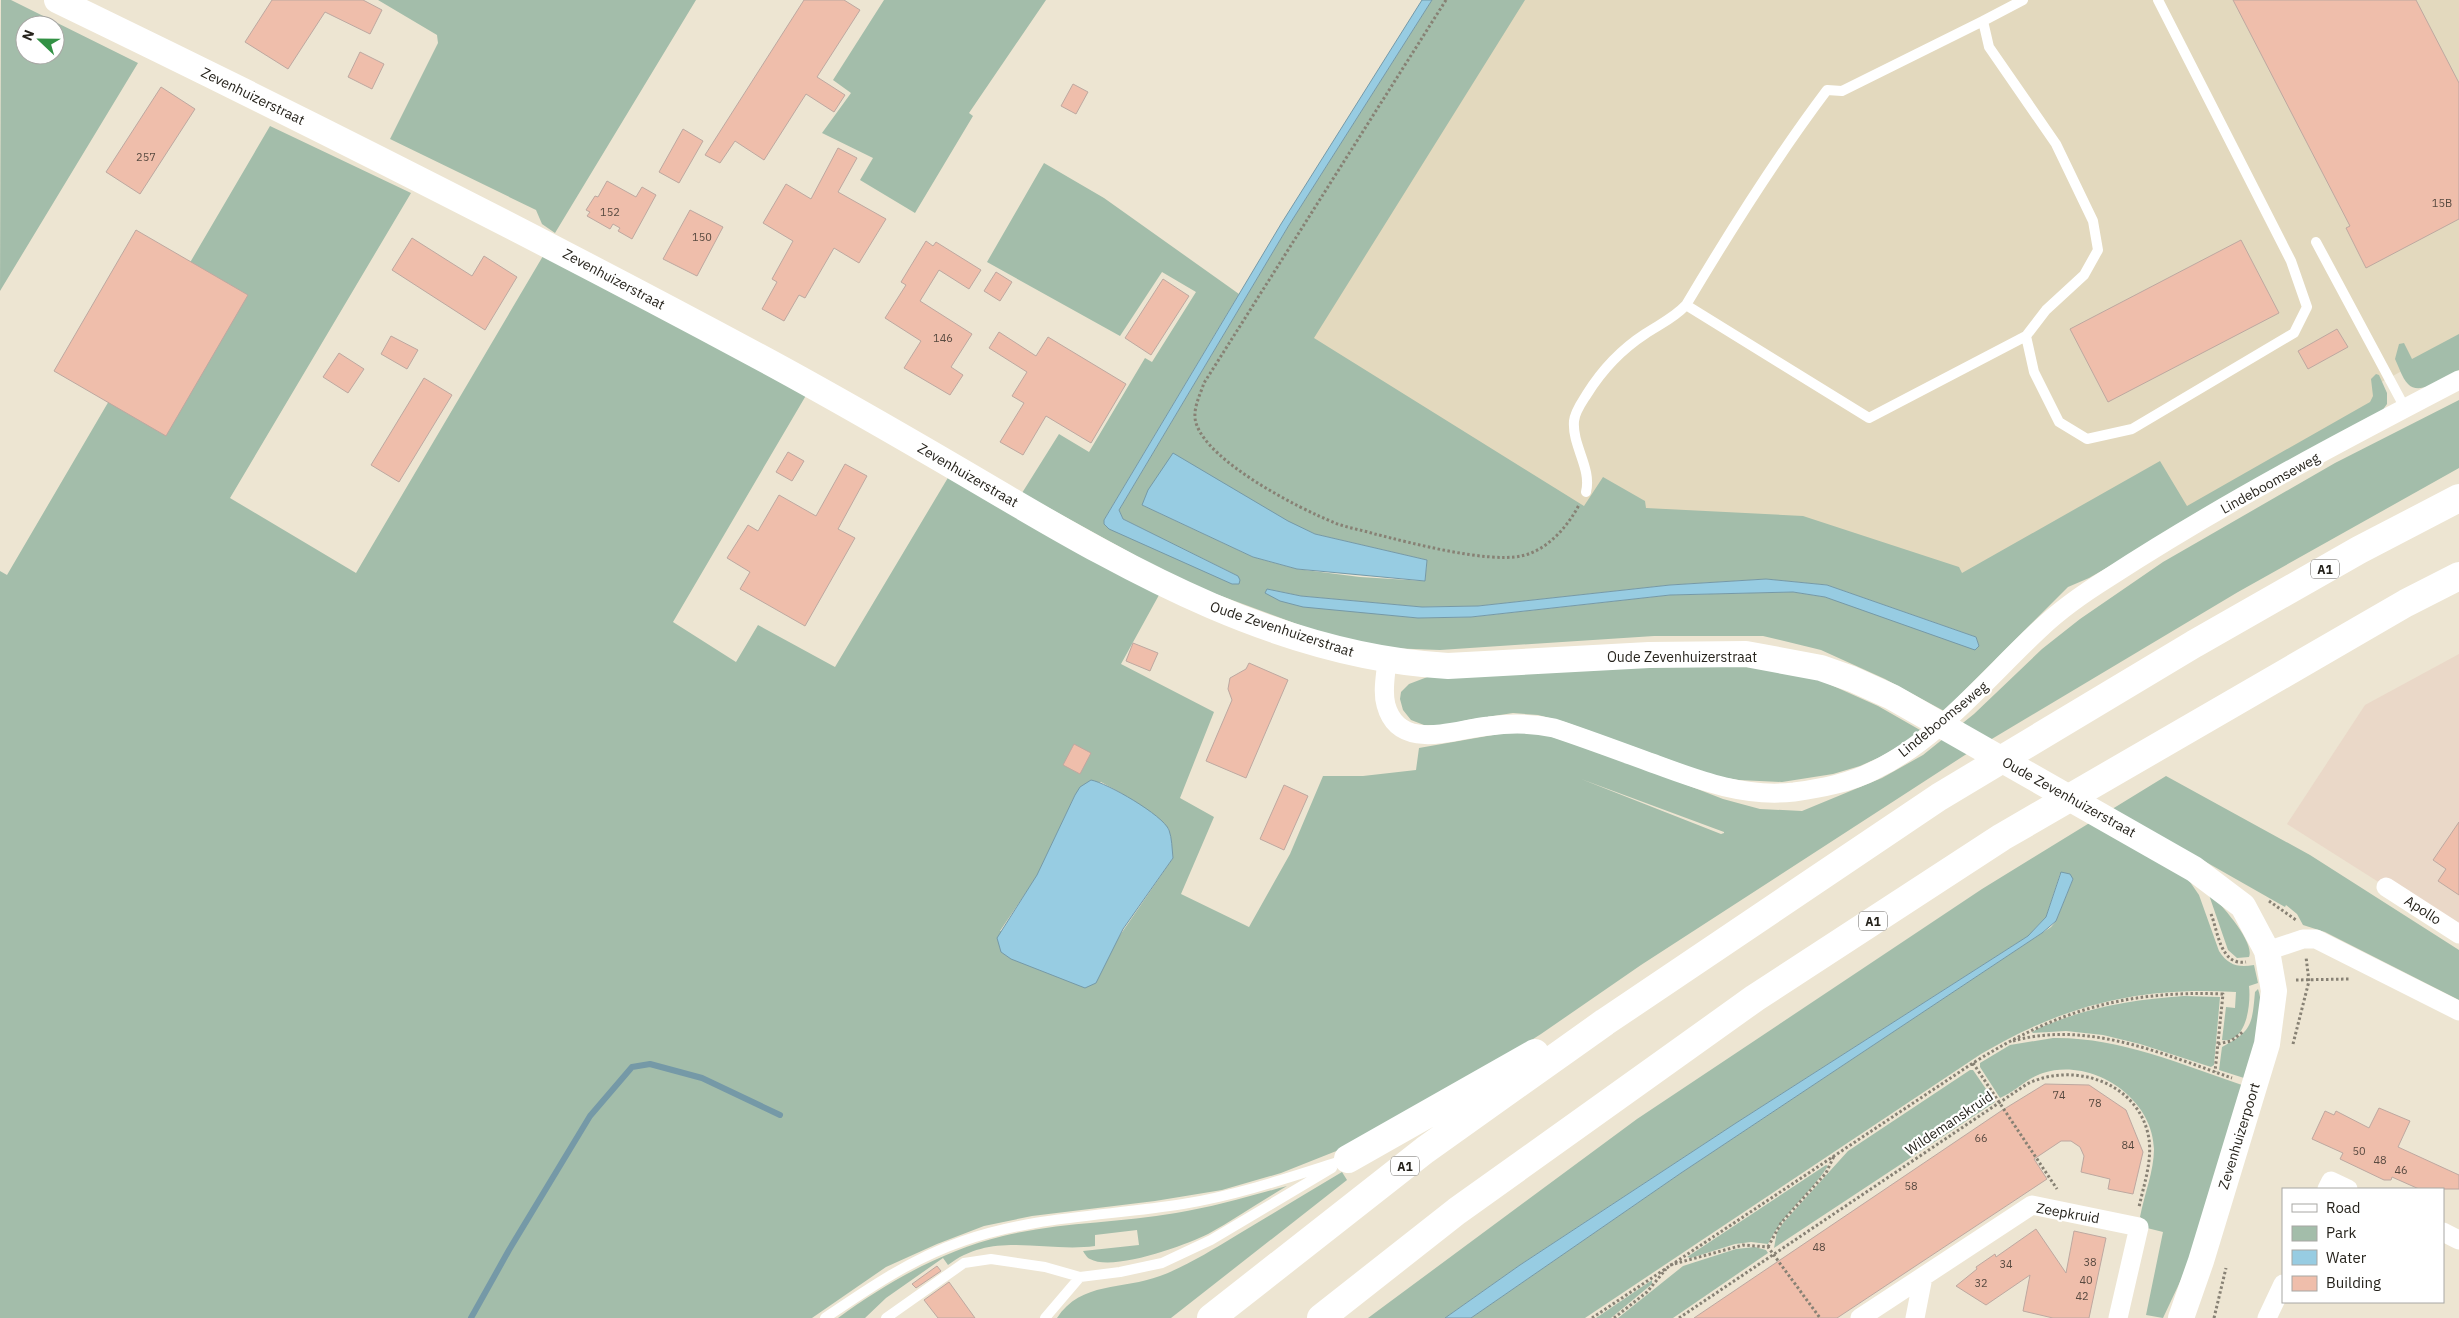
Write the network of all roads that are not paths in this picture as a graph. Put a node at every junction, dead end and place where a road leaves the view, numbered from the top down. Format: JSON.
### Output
{"nodes":[{"id":1,"x":57,"y":0,"type":"edge"},
{"id":2,"x":2023,"y":0,"type":"edge"},
{"id":3,"x":2158,"y":0,"type":"edge"},
{"id":4,"x":1983,"y":21,"type":"junction"},
{"id":5,"x":2316,"y":242,"type":"dead end"},
{"id":6,"x":1686,"y":305,"type":"junction"},
{"id":7,"x":2026,"y":336,"type":"junction"},
{"id":8,"x":2459,"y":380,"type":"edge"},
{"id":9,"x":2405,"y":408,"type":"junction"},
{"id":10,"x":1586,"y":492,"type":"road end"},
{"id":11,"x":2459,"y":498,"type":"edge"},
{"id":12,"x":2459,"y":576,"type":"edge"},
{"id":13,"x":1158,"y":582,"type":"joint"},
{"id":14,"x":1387,"y":660,"type":"junction"},
{"id":15,"x":2172,"y":855,"type":"joint"},
{"id":16,"x":2386,"y":887,"type":"dead end"},
{"id":17,"x":2459,"y":934,"type":"edge"},
{"id":18,"x":2267,"y":951,"type":"junction"},
{"id":19,"x":2459,"y":1012,"type":"edge"},
{"id":20,"x":1605,"y":1022,"type":"junction"},
{"id":21,"x":1348,"y":1159,"type":"junction"},
{"id":22,"x":2328,"y":1188,"type":"edge"},
{"id":23,"x":2346,"y":1188,"type":"edge"},
{"id":24,"x":2444,"y":1232,"type":"edge"},
{"id":25,"x":2459,"y":1240,"type":"edge"},
{"id":26,"x":1080,"y":1277,"type":"junction"},
{"id":27,"x":1923,"y":1277,"type":"junction"},
{"id":28,"x":2282,"y":1286,"type":"edge"},
{"id":29,"x":825,"y":1318,"type":"edge"},
{"id":30,"x":886,"y":1318,"type":"edge"},
{"id":31,"x":1046,"y":1318,"type":"edge"},
{"id":32,"x":1211,"y":1318,"type":"edge"},
{"id":33,"x":1321,"y":1318,"type":"edge"},
{"id":34,"x":1860,"y":1318,"type":"edge"},
{"id":35,"x":1915,"y":1318,"type":"edge"},
{"id":36,"x":2118,"y":1318,"type":"edge"},
{"id":37,"x":2181,"y":1318,"type":"edge"},
{"id":38,"x":2267,"y":1318,"type":"edge"}],
"edges":[{"from":1,"to":13,"type":"street","name":"Zevenhuizerstraat"},
{"from":2,"to":4,"type":"lane"},
{"from":3,"to":7,"type":"lane"},
{"from":4,"to":6,"type":"lane"},
{"from":4,"to":7,"type":"lane"},
{"from":5,"to":9,"type":"lane"},
{"from":6,"to":7,"type":"lane"},
{"from":6,"to":10,"type":"lane"},
{"from":8,"to":9,"type":"street","name":"Lindeboomseweg"},
{"from":9,"to":14,"type":"street","name":"Lindeboomseweg"},
{"from":11,"to":20,"type":"highway","number":"A1"},
{"from":12,"to":33,"type":"highway","number":"A1"},
{"from":13,"to":14,"type":"street","name":"Oude Zevenhuizerstraat"},
{"from":14,"to":15,"type":"street","name":"Oude Zevenhuizerstraat"},
{"from":15,"to":18,"type":"street","name":"Zevenhuizerpoort"},
{"from":16,"to":17,"type":"street","name":"Apollo"},
{"from":18,"to":19,"type":"street"},
{"from":18,"to":37,"type":"street","name":"Zevenhuizerpoort"},
{"from":20,"to":21,"type":"highway","number":"A1"},
{"from":20,"to":32,"type":"highway","number":"A1"},
{"from":21,"to":26,"type":"lane","number":"A1"},
{"from":21,"to":29,"type":"lane","number":"A1"},
{"from":22,"to":23,"type":"street"},
{"from":24,"to":25,"type":"street"},
{"from":26,"to":30,"type":"lane","number":"A1"},
{"from":26,"to":31,"type":"lane"},
{"from":27,"to":34,"type":"street","name":"Zeepkruid"},
{"from":27,"to":35,"type":"street"},
{"from":27,"to":36,"type":"street","name":"Zeepkruid"},
{"from":28,"to":38,"type":"street"}]}
